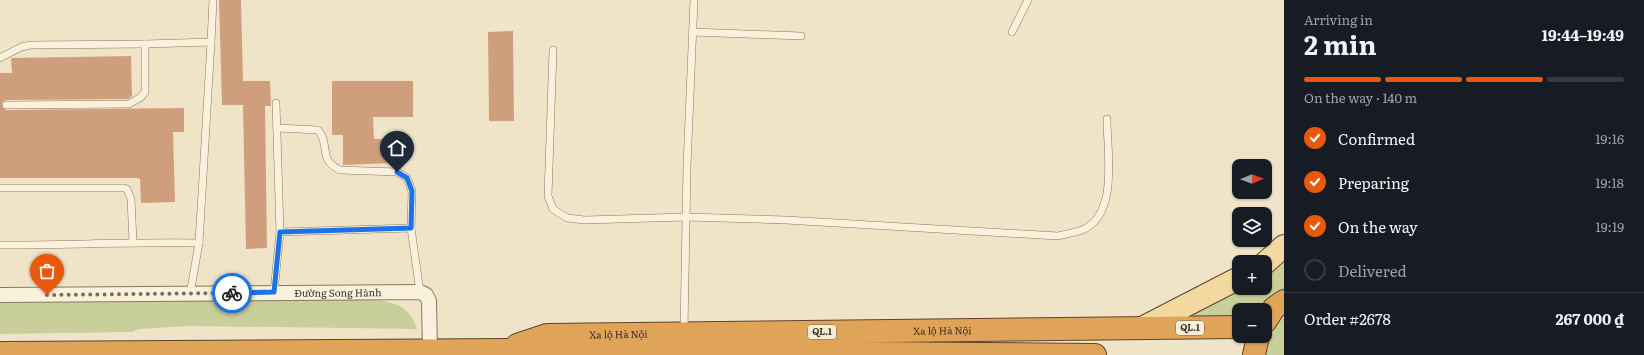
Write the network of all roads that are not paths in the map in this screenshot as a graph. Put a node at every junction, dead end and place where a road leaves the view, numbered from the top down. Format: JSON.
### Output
{"nodes":[{"id":1,"x":212,"y":0,"type":"edge"},
{"id":2,"x":694,"y":0,"type":"edge"},
{"id":3,"x":1028,"y":0,"type":"edge"},
{"id":4,"x":693,"y":32,"type":"junction"},
{"id":5,"x":1012,"y":32,"type":"dead end"},
{"id":6,"x":801,"y":36,"type":"dead end"},
{"id":7,"x":211,"y":42,"type":"junction"},
{"id":8,"x":145,"y":44,"type":"junction"},
{"id":9,"x":553,"y":50,"type":"dead end"},
{"id":10,"x":0,"y":58,"type":"edge"},
{"id":11,"x":276,"y":103,"type":"dead end"},
{"id":12,"x":6,"y":105,"type":"dead end"},
{"id":13,"x":1107,"y":120,"type":"dead end"},
{"id":14,"x":277,"y":128,"type":"junction"},
{"id":15,"x":0,"y":188,"type":"edge"},
{"id":16,"x":686,"y":217,"type":"junction"},
{"id":17,"x":411,"y":228,"type":"junction"},
{"id":18,"x":280,"y":232,"type":"junction"},
{"id":19,"x":133,"y":242,"type":"junction"},
{"id":20,"x":199,"y":243,"type":"junction"},
{"id":21,"x":0,"y":245,"type":"edge"},
{"id":22,"x":1284,"y":246,"type":"edge"},
{"id":23,"x":1272,"y":257,"type":"edge"},
{"id":24,"x":1232,"y":282,"type":"edge"},
{"id":25,"x":274,"y":292,"type":"junction"},
{"id":26,"x":420,"y":292,"type":"junction"},
{"id":27,"x":0,"y":295,"type":"edge"},
{"id":28,"x":190,"y":295,"type":"junction"},
{"id":29,"x":1284,"y":301,"type":"edge"},
{"id":30,"x":1272,"y":311,"type":"edge"},
{"id":31,"x":1232,"y":327,"type":"edge"},
{"id":32,"x":1142,"y":328,"type":"junction"},
{"id":33,"x":684,"y":333,"type":"junction"},
{"id":34,"x":1257,"y":343,"type":"edge"},
{"id":35,"x":505,"y":350,"type":"junction"},
{"id":36,"x":430,"y":352,"type":"junction"},
{"id":37,"x":0,"y":353,"type":"edge"},
{"id":38,"x":1095,"y":355,"type":"edge"},
{"id":39,"x":1254,"y":355,"type":"edge"}],
"edges":[{"from":1,"to":7,"type":"lane"},
{"from":2,"to":4,"type":"lane"},
{"from":3,"to":5,"type":"lane"},
{"from":4,"to":6,"type":"lane"},
{"from":4,"to":16,"type":"lane"},
{"from":7,"to":8,"type":"lane"},
{"from":7,"to":20,"type":"lane"},
{"from":8,"to":10,"type":"lane"},
{"from":8,"to":12,"type":"lane"},
{"from":9,"to":16,"type":"lane"},
{"from":11,"to":14,"type":"lane"},
{"from":13,"to":16,"type":"lane"},
{"from":14,"to":17,"type":"lane"},
{"from":14,"to":18,"type":"lane"},
{"from":15,"to":19,"type":"lane"},
{"from":16,"to":33,"type":"lane"},
{"from":17,"to":18,"type":"lane"},
{"from":17,"to":26,"type":"lane"},
{"from":18,"to":25,"type":"lane"},
{"from":19,"to":20,"type":"lane"},
{"from":19,"to":21,"type":"lane"},
{"from":20,"to":28,"type":"lane"},
{"from":22,"to":23,"type":"main road"},
{"from":24,"to":32,"type":"main road"},
{"from":25,"to":26,"type":"street","name":"Đường Song Hành"},
{"from":25,"to":28,"type":"street","name":"Đường Song Hành"},
{"from":26,"to":36,"type":"street"},
{"from":27,"to":28,"type":"street","name":"Đường Song Hành"},
{"from":29,"to":30,"type":"highway"},
{"from":31,"to":32,"type":"highway","name":"Xa lộ Hà Nội","number":"QL.1"},
{"from":32,"to":33,"type":"highway","name":"Xa lộ Hà Nội","number":"QL.1"},
{"from":33,"to":35,"type":"highway","name":"Xa lộ Hà Nội","number":"QL.1"},
{"from":34,"to":39,"type":"highway"},
{"from":35,"to":36,"type":"highway","name":"Xa lộ Hà Nội","number":"QL.1"},
{"from":35,"to":38,"type":"highway","number":"QL.1"},
{"from":36,"to":37,"type":"highway","name":"Xa lộ Hà Nội","number":"QL.1"}]}
